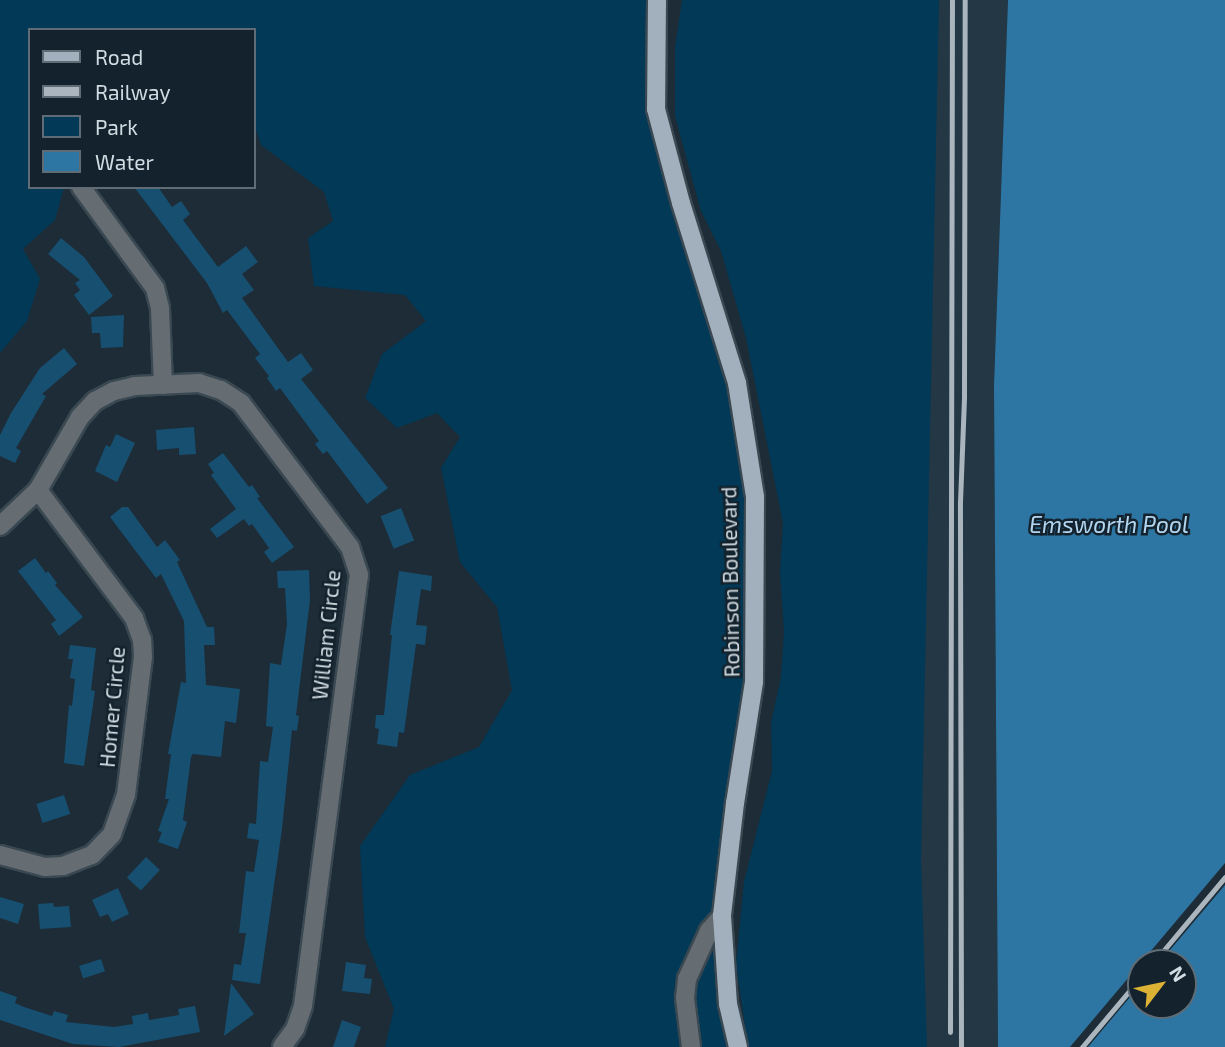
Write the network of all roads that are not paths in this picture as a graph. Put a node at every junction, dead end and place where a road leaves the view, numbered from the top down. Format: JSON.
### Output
{"nodes":[{"id":1,"x":657,"y":0,"type":"edge"},
{"id":2,"x":82,"y":189,"type":"edge"},
{"id":3,"x":163,"y":385,"type":"junction"},
{"id":4,"x":38,"y":490,"type":"junction"},
{"id":5,"x":0,"y":526,"type":"edge"},
{"id":6,"x":0,"y":855,"type":"edge"},
{"id":7,"x":722,"y":916,"type":"junction"},
{"id":8,"x":282,"y":1047,"type":"edge"},
{"id":9,"x":691,"y":1047,"type":"edge"},
{"id":10,"x":738,"y":1047,"type":"edge"}],
"edges":[{"from":1,"to":7,"type":"main road","name":"Robinson Boulevard"},
{"from":2,"to":3,"type":"street"},
{"from":3,"to":4,"type":"street","name":"William Circle"},
{"from":3,"to":8,"type":"street","name":"William Circle"},
{"from":4,"to":5,"type":"street","name":"William Circle"},
{"from":4,"to":6,"type":"street","name":"Homer Circle"},
{"from":7,"to":9,"type":"street"},
{"from":7,"to":10,"type":"main road","name":"Robinson Boulevard"}]}
